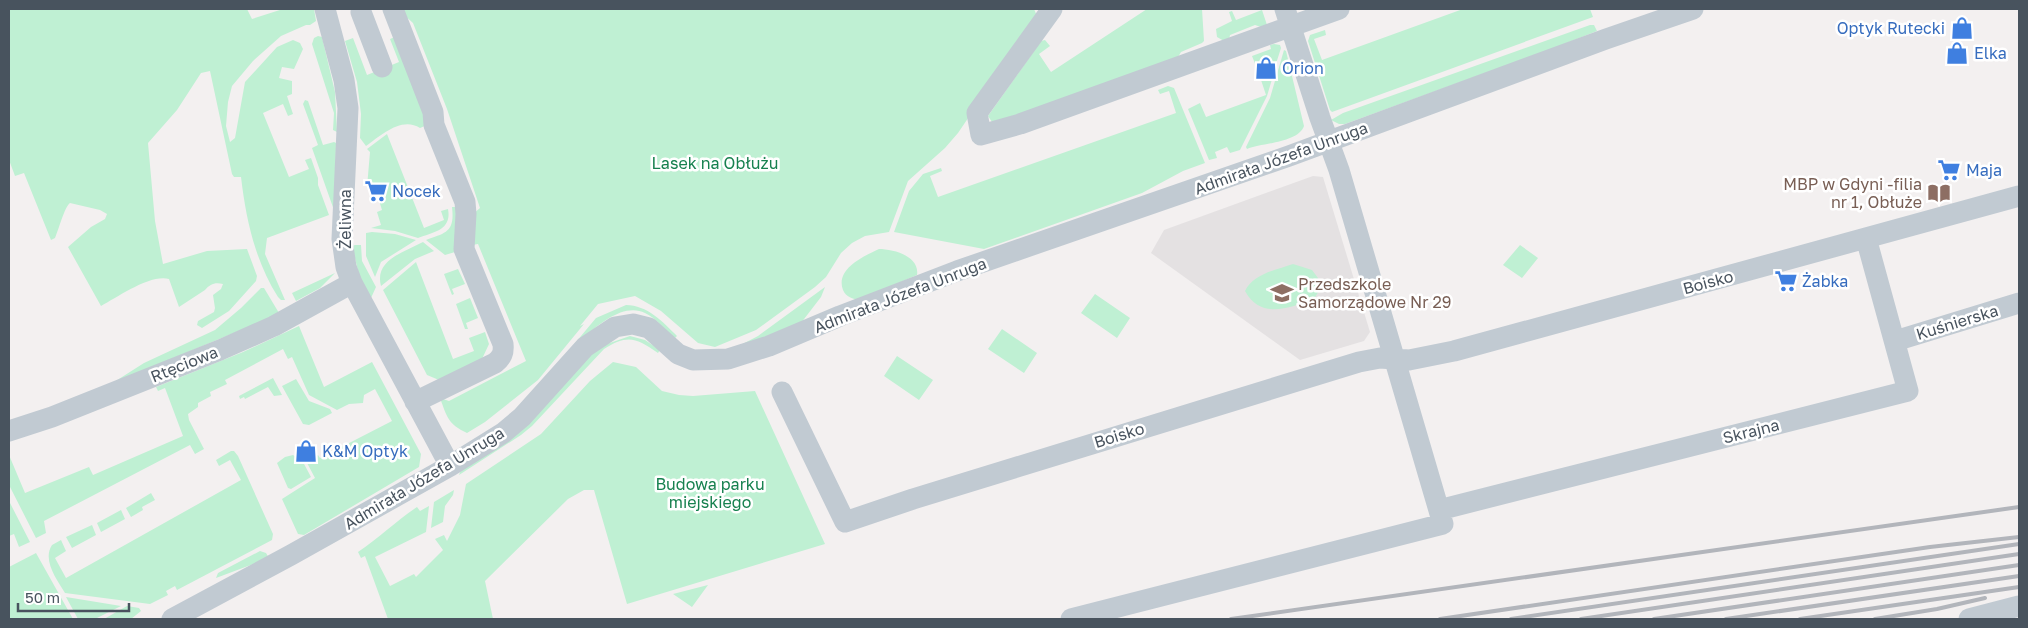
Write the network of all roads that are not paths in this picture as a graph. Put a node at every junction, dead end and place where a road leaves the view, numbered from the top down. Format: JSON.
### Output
{"nodes":[{"id":1,"x":393,"y":9,"type":"edge"},
{"id":2,"x":1052,"y":9,"type":"edge"},
{"id":3,"x":1339,"y":9,"type":"edge"},
{"id":4,"x":1693,"y":9,"type":"edge"},
{"id":5,"x":366,"y":10,"type":"edge"},
{"id":6,"x":327,"y":16,"type":"edge"},
{"id":7,"x":1287,"y":17,"type":"edge"},
{"id":8,"x":382,"y":67,"type":"dead end"},
{"id":9,"x":1328,"y":142,"type":"junction"},
{"id":10,"x":2019,"y":196,"type":"edge"},
{"id":11,"x":1866,"y":238,"type":"junction"},
{"id":12,"x":352,"y":283,"type":"junction"},
{"id":13,"x":2019,"y":302,"type":"edge"},
{"id":14,"x":1895,"y":341,"type":"junction"},
{"id":15,"x":1395,"y":359,"type":"junction"},
{"id":16,"x":782,"y":392,"type":"dead end"},
{"id":17,"x":415,"y":402,"type":"junction"},
{"id":18,"x":9,"y":431,"type":"edge"},
{"id":19,"x":450,"y":466,"type":"junction"},
{"id":20,"x":1440,"y":510,"type":"junction"},
{"id":21,"x":2019,"y":606,"type":"edge"},
{"id":22,"x":172,"y":619,"type":"edge"},
{"id":23,"x":1071,"y":619,"type":"edge"},
{"id":24,"x":1968,"y":619,"type":"edge"}],
"edges":[{"from":1,"to":17,"type":"street"},
{"from":2,"to":7,"type":"street"},
{"from":3,"to":7,"type":"street"},
{"from":4,"to":9,"type":"street","name":"Admirała Józefa Unruga"},
{"from":5,"to":6,"type":"street"},
{"from":5,"to":8,"type":"street"},
{"from":6,"to":12,"type":"street","name":"Żeliwna"},
{"from":7,"to":9,"type":"street"},
{"from":9,"to":15,"type":"street"},
{"from":9,"to":19,"type":"street","name":"Admirała Józefa Unruga"},
{"from":10,"to":11,"type":"street","name":"Boisko"},
{"from":11,"to":14,"type":"street","name":"Skrajna"},
{"from":11,"to":15,"type":"street","name":"Boisko"},
{"from":12,"to":17,"type":"street","name":"Żeliwna"},
{"from":12,"to":18,"type":"street","name":"Rtęciowa"},
{"from":13,"to":14,"type":"street","name":"Kuśnierska"},
{"from":14,"to":20,"type":"street","name":"Skrajna"},
{"from":15,"to":16,"type":"street","name":"Boisko"},
{"from":15,"to":20,"type":"street"},
{"from":17,"to":19,"type":"street","name":"Żeliwna"},
{"from":19,"to":22,"type":"street","name":"Admirała Józefa Unruga"},
{"from":20,"to":23,"type":"street"},
{"from":21,"to":24,"type":"street"}]}
